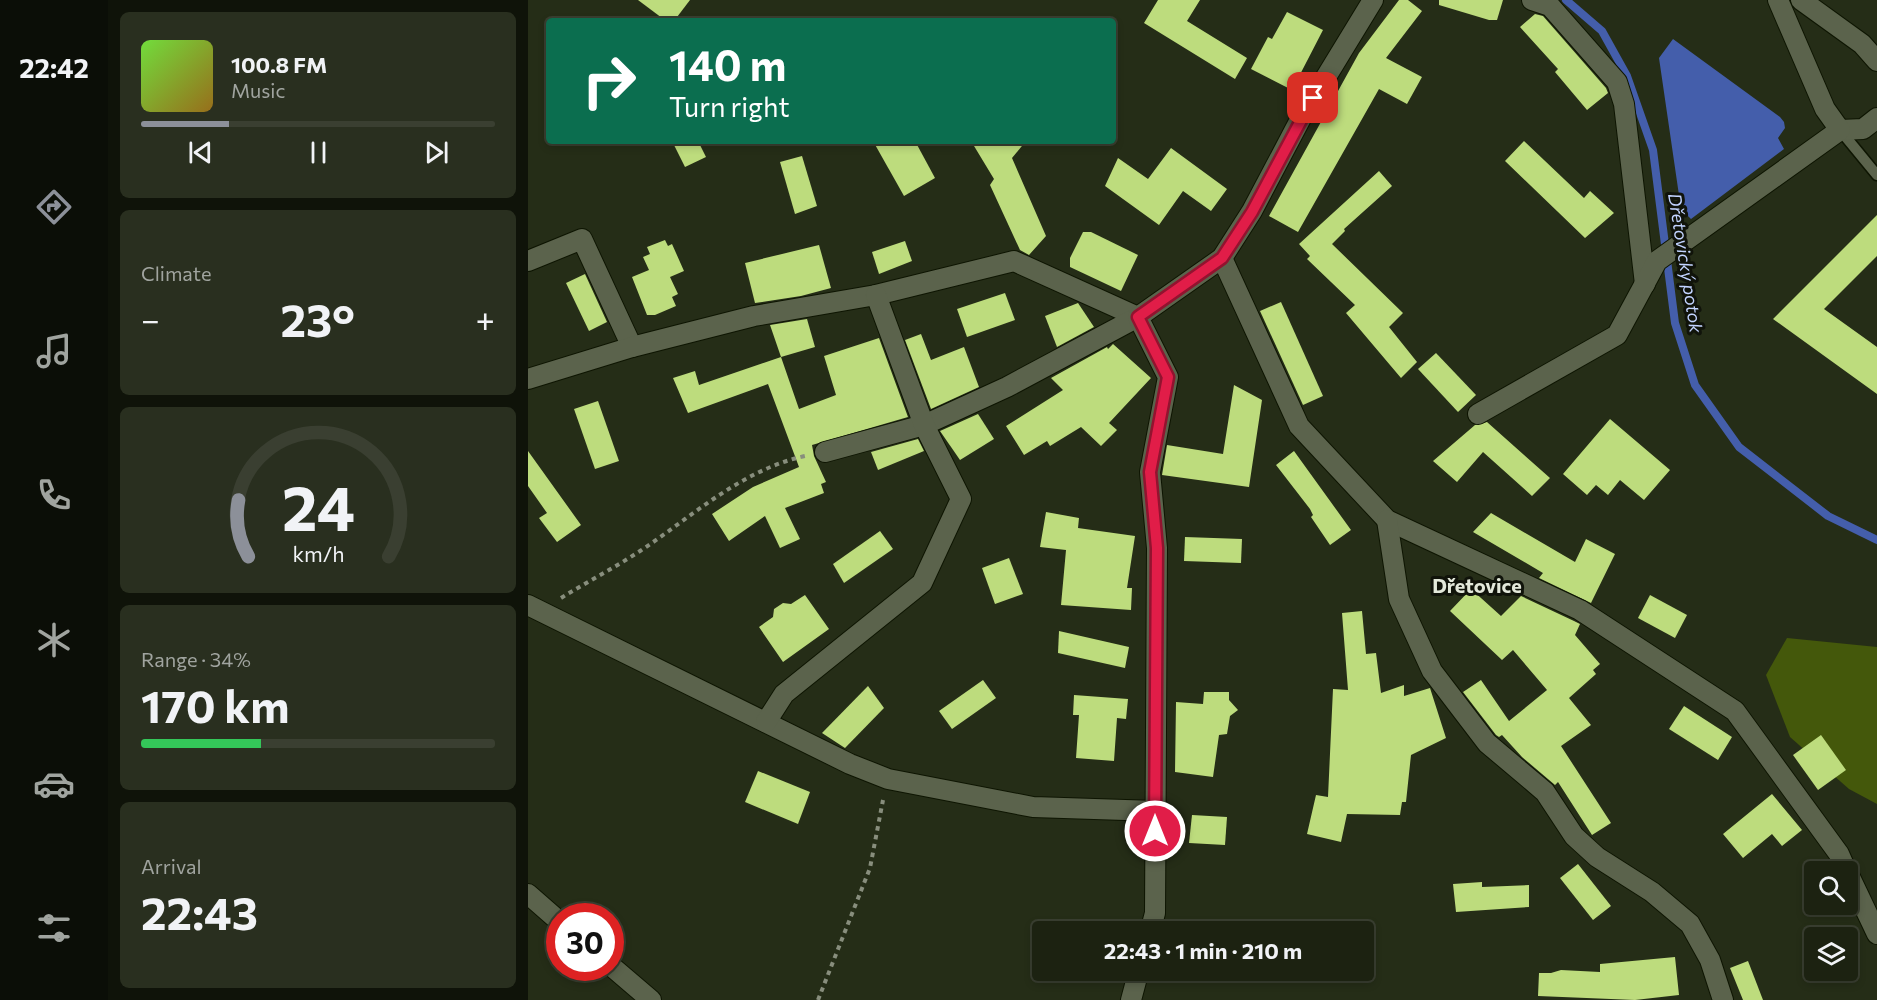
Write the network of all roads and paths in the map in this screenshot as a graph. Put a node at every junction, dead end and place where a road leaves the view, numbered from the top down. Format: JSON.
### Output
{"nodes":[{"id":1,"x":1373,"y":0,"type":"edge"},
{"id":2,"x":1532,"y":0,"type":"edge"},
{"id":3,"x":1778,"y":0,"type":"edge"},
{"id":4,"x":1801,"y":0,"type":"edge"},
{"id":5,"x":1877,"y":61,"type":"edge"},
{"id":6,"x":1877,"y":118,"type":"edge"},
{"id":7,"x":1840,"y":130,"type":"junction"},
{"id":8,"x":1877,"y":174,"type":"edge"},
{"id":9,"x":1222,"y":258,"type":"junction"},
{"id":10,"x":528,"y":261,"type":"edge"},
{"id":11,"x":1645,"y":284,"type":"junction"},
{"id":12,"x":876,"y":295,"type":"junction"},
{"id":13,"x":1138,"y":317,"type":"junction"},
{"id":14,"x":632,"y":347,"type":"junction"},
{"id":15,"x":528,"y":379,"type":"edge"},
{"id":16,"x":1478,"y":414,"type":"dead end"},
{"id":17,"x":924,"y":425,"type":"junction"},
{"id":18,"x":825,"y":452,"type":"joint"},
{"id":19,"x":1386,"y":520,"type":"junction"},
{"id":20,"x":534,"y":608,"type":"edge"},
{"id":21,"x":766,"y":722,"type":"junction"},
{"id":22,"x":888,"y":779,"type":"junction"},
{"id":23,"x":1156,"y":811,"type":"junction"},
{"id":24,"x":1842,"y":861,"type":"edge"},
{"id":25,"x":1858,"y":893,"type":"edge"},
{"id":26,"x":528,"y":894,"type":"edge"},
{"id":27,"x":546,"y":910,"type":"edge"},
{"id":28,"x":1153,"y":921,"type":"edge"},
{"id":29,"x":1877,"y":934,"type":"edge"},
{"id":30,"x":624,"y":977,"type":"edge"},
{"id":31,"x":1136,"y":981,"type":"edge"},
{"id":32,"x":651,"y":1000,"type":"edge"},
{"id":33,"x":818,"y":1000,"type":"edge"},
{"id":34,"x":1131,"y":1000,"type":"edge"},
{"id":35,"x":1723,"y":1000,"type":"edge"}],
"edges":[{"from":1,"to":9,"type":"street"},
{"from":2,"to":11,"type":"street"},
{"from":3,"to":7,"type":"street"},
{"from":4,"to":5,"type":"street"},
{"from":6,"to":7,"type":"street"},
{"from":7,"to":8,"type":"lane"},
{"from":7,"to":11,"type":"street"},
{"from":9,"to":13,"type":"street"},
{"from":9,"to":19,"type":"street"},
{"from":10,"to":14,"type":"street"},
{"from":11,"to":16,"type":"street"},
{"from":12,"to":13,"type":"street"},
{"from":12,"to":14,"type":"street"},
{"from":12,"to":17,"type":"street"},
{"from":13,"to":17,"type":"street"},
{"from":13,"to":23,"type":"street"},
{"from":14,"to":15,"type":"street"},
{"from":17,"to":18,"type":"street"},
{"from":17,"to":21,"type":"street"},
{"from":18,"to":20,"type":"path"},
{"from":19,"to":24,"type":"street"},
{"from":19,"to":35,"type":"street"},
{"from":20,"to":21,"type":"street"},
{"from":21,"to":22,"type":"street"},
{"from":22,"to":23,"type":"street"},
{"from":22,"to":33,"type":"path"},
{"from":23,"to":28,"type":"street"},
{"from":25,"to":29,"type":"street"},
{"from":26,"to":27,"type":"street"},
{"from":30,"to":32,"type":"street"},
{"from":31,"to":34,"type":"street"}]}
